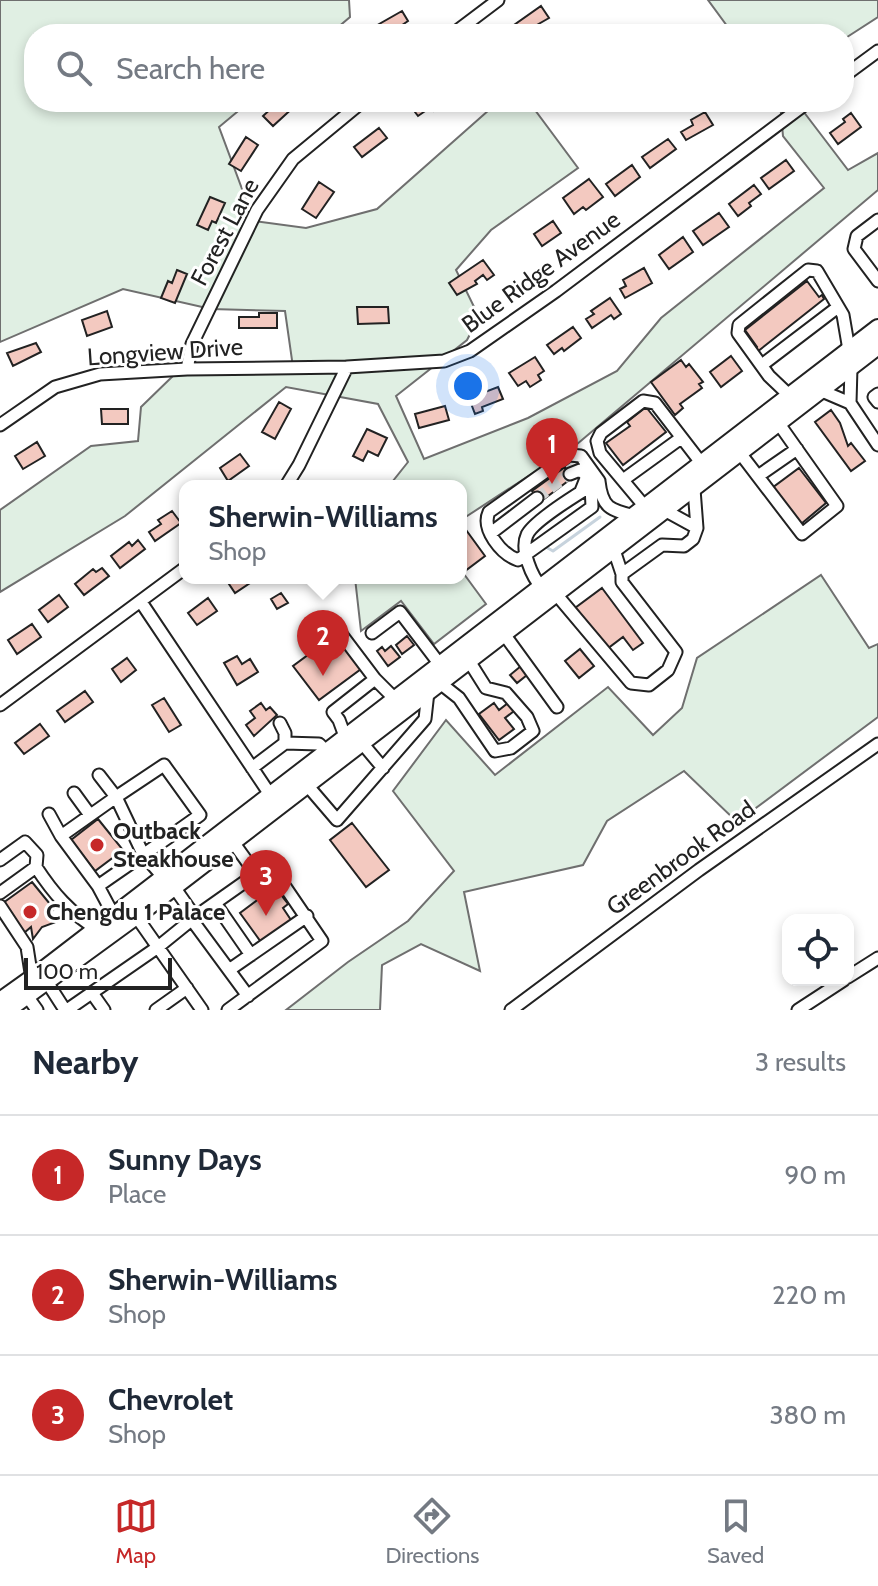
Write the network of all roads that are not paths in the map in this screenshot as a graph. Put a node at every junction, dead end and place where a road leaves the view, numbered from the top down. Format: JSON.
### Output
{"nodes":[{"id":1,"x":498,"y":0,"type":"edge"},
{"id":2,"x":466,"y":24,"type":"edge"},
{"id":3,"x":878,"y":51,"type":"edge"},
{"id":4,"x":854,"y":69,"type":"edge"},
{"id":5,"x":350,"y":112,"type":"edge"},
{"id":6,"x":795,"y":112,"type":"edge"},
{"id":7,"x":878,"y":220,"type":"edge"},
{"id":8,"x":877,"y":279,"type":"edge"},
{"id":9,"x":838,"y":307,"type":"junction"},
{"id":10,"x":878,"y":328,"type":"edge"},
{"id":11,"x":875,"y":350,"type":"edge"},
{"id":12,"x":850,"y":359,"type":"junction"},
{"id":13,"x":762,"y":365,"type":"junction"},
{"id":14,"x":347,"y":367,"type":"junction"},
{"id":15,"x":187,"y":369,"type":"junction"},
{"id":16,"x":822,"y":391,"type":"junction"},
{"id":17,"x":878,"y":394,"type":"edge"},
{"id":18,"x":790,"y":396,"type":"junction"},
{"id":19,"x":878,"y":402,"type":"edge"},
{"id":20,"x":850,"y":403,"type":"junction"},
{"id":21,"x":779,"y":424,"type":"junction"},
{"id":22,"x":0,"y":425,"type":"edge"},
{"id":23,"x":876,"y":436,"type":"edge"},
{"id":24,"x":681,"y":438,"type":"junction"},
{"id":25,"x":797,"y":449,"type":"junction"},
{"id":26,"x":740,"y":453,"type":"junction"},
{"id":27,"x":702,"y":464,"type":"junction"},
{"id":28,"x":570,"y":474,"type":"dead end"},
{"id":29,"x":758,"y":476,"type":"junction"},
{"id":30,"x":290,"y":480,"type":"edge"},
{"id":31,"x":623,"y":480,"type":"junction"},
{"id":32,"x":590,"y":486,"type":"junction"},
{"id":33,"x":694,"y":489,"type":"junction"},
{"id":34,"x":537,"y":498,"type":"tunnel mouth"},
{"id":35,"x":666,"y":511,"type":"junction"},
{"id":36,"x":640,"y":512,"type":"junction"},
{"id":37,"x":697,"y":528,"type":"junction"},
{"id":38,"x":491,"y":533,"type":"junction"},
{"id":39,"x":614,"y":550,"type":"junction"},
{"id":40,"x":527,"y":556,"type":"junction"},
{"id":41,"x":179,"y":573,"type":"edge"},
{"id":42,"x":622,"y":574,"type":"junction"},
{"id":43,"x":549,"y":591,"type":"junction"},
{"id":44,"x":141,"y":602,"type":"junction"},
{"id":45,"x":338,"y":630,"type":"dead end"},
{"id":46,"x":372,"y":633,"type":"dead end"},
{"id":47,"x":504,"y":634,"type":"junction"},
{"id":48,"x":469,"y":661,"type":"junction"},
{"id":49,"x":441,"y":666,"type":"junction"},
{"id":50,"x":375,"y":679,"type":"junction"},
{"id":51,"x":434,"y":688,"type":"junction"},
{"id":52,"x":396,"y":700,"type":"junction"},
{"id":53,"x":0,"y":705,"type":"edge"},
{"id":54,"x":557,"y":707,"type":"dead end"},
{"id":55,"x":280,"y":723,"type":"dead end"},
{"id":56,"x":354,"y":741,"type":"junction"},
{"id":57,"x":285,"y":743,"type":"junction"},
{"id":58,"x":878,"y":744,"type":"edge"},
{"id":59,"x":328,"y":753,"type":"junction"},
{"id":60,"x":252,"y":768,"type":"junction"},
{"id":61,"x":383,"y":768,"type":"junction"},
{"id":62,"x":99,"y":775,"type":"dead end"},
{"id":63,"x":307,"y":785,"type":"junction"},
{"id":64,"x":74,"y":793,"type":"dead end"},
{"id":65,"x":271,"y":796,"type":"junction"},
{"id":66,"x":116,"y":797,"type":"junction"},
{"id":67,"x":49,"y":814,"type":"dead end"},
{"id":68,"x":90,"y":815,"type":"junction"},
{"id":69,"x":61,"y":836,"type":"junction"},
{"id":70,"x":233,"y":842,"type":"junction"},
{"id":71,"x":143,"y":854,"type":"junction"},
{"id":72,"x":0,"y":860,"type":"edge"},
{"id":73,"x":36,"y":867,"type":"junction"},
{"id":74,"x":256,"y":874,"type":"junction"},
{"id":75,"x":169,"y":882,"type":"junction"},
{"id":76,"x":98,"y":886,"type":"junction"},
{"id":77,"x":0,"y":893,"type":"edge"},
{"id":78,"x":215,"y":903,"type":"junction"},
{"id":79,"x":0,"y":906,"type":"edge"},
{"id":80,"x":114,"y":916,"type":"junction"},
{"id":81,"x":136,"y":916,"type":"junction"},
{"id":82,"x":194,"y":918,"type":"junction"},
{"id":83,"x":309,"y":919,"type":"junction"},
{"id":84,"x":97,"y":929,"type":"junction"},
{"id":85,"x":158,"y":947,"type":"junction"},
{"id":86,"x":251,"y":955,"type":"junction"},
{"id":87,"x":878,"y":958,"type":"edge"},
{"id":88,"x":229,"y":970,"type":"junction"},
{"id":89,"x":854,"y":974,"type":"edge"},
{"id":90,"x":39,"y":980,"type":"junction"},
{"id":91,"x":835,"y":986,"type":"edge"},
{"id":92,"x":187,"y":988,"type":"junction"},
{"id":93,"x":92,"y":993,"type":"junction"},
{"id":94,"x":248,"y":996,"type":"junction"},
{"id":95,"x":0,"y":1001,"type":"edge"},
{"id":96,"x":32,"y":1003,"type":"edge"},
{"id":97,"x":7,"y":1010,"type":"edge"},
{"id":98,"x":66,"y":1010,"type":"edge"},
{"id":99,"x":104,"y":1010,"type":"edge"},
{"id":100,"x":156,"y":1010,"type":"edge"},
{"id":101,"x":202,"y":1010,"type":"edge"},
{"id":102,"x":228,"y":1010,"type":"edge"},
{"id":103,"x":511,"y":1010,"type":"edge"},
{"id":104,"x":798,"y":1010,"type":"edge"}],
"edges":[{"from":1,"to":2,"type":"street"},
{"from":3,"to":4,"type":"street"},
{"from":5,"to":15,"type":"street","name":"Forest Lane"},
{"from":6,"to":14,"type":"street","name":"Blue Ridge Avenue"},
{"from":7,"to":8,"type":"street"},
{"from":9,"to":12,"type":"street"},
{"from":9,"to":13,"type":"street"},
{"from":9,"to":13,"type":"street"},
{"from":10,"to":12,"type":"highway"},
{"from":11,"to":12,"type":"highway"},
{"from":12,"to":16,"type":"highway"},
{"from":12,"to":18,"type":"highway"},
{"from":12,"to":20,"type":"street"},
{"from":13,"to":18,"type":"street"},
{"from":14,"to":15,"type":"street","name":"Longview Drive"},
{"from":14,"to":30,"type":"street"},
{"from":15,"to":22,"type":"street","name":"Longview Drive"},
{"from":16,"to":20,"type":"street"},
{"from":16,"to":21,"type":"highway"},
{"from":17,"to":19,"type":"street"},
{"from":18,"to":27,"type":"highway"},
{"from":20,"to":23,"type":"street"},
{"from":21,"to":25,"type":"street"},
{"from":21,"to":26,"type":"highway"},
{"from":24,"to":27,"type":"street"},
{"from":24,"to":31,"type":"street"},
{"from":24,"to":31,"type":"street"},
{"from":25,"to":29,"type":"street"},
{"from":25,"to":29,"type":"street"},
{"from":26,"to":29,"type":"street"},
{"from":26,"to":33,"type":"highway"},
{"from":27,"to":36,"type":"highway"},
{"from":28,"to":32,"type":"street"},
{"from":31,"to":36,"type":"street"},
{"from":32,"to":36,"type":"street"},
{"from":32,"to":38,"type":"street"},
{"from":32,"to":40,"type":"street"},
{"from":32,"to":40,"type":"street"},
{"from":33,"to":35,"type":"highway"},
{"from":33,"to":37,"type":"street"},
{"from":34,"to":38,"type":"street"},
{"from":35,"to":37,"type":"street"},
{"from":35,"to":39,"type":"highway"},
{"from":36,"to":43,"type":"highway"},
{"from":37,"to":42,"type":"street"},
{"from":38,"to":40,"type":"street"},
{"from":39,"to":42,"type":"street"},
{"from":39,"to":43,"type":"highway"},
{"from":40,"to":43,"type":"street"},
{"from":41,"to":44,"type":"street"},
{"from":42,"to":43,"type":"street"},
{"from":43,"to":47,"type":"highway"},
{"from":43,"to":49,"type":"highway"},
{"from":44,"to":53,"type":"street"},
{"from":44,"to":60,"type":"street"},
{"from":45,"to":50,"type":"street"},
{"from":46,"to":49,"type":"street"},
{"from":47,"to":48,"type":"highway"},
{"from":47,"to":54,"type":"street"},
{"from":48,"to":51,"type":"highway"},
{"from":48,"to":51,"type":"street"},
{"from":49,"to":52,"type":"highway"},
{"from":50,"to":52,"type":"street"},
{"from":50,"to":56,"type":"street"},
{"from":51,"to":56,"type":"highway"},
{"from":51,"to":61,"type":"street"},
{"from":52,"to":56,"type":"highway"},
{"from":55,"to":57,"type":"street"},
{"from":56,"to":59,"type":"highway"},
{"from":56,"to":61,"type":"street"},
{"from":56,"to":63,"type":"highway"},
{"from":57,"to":59,"type":"street"},
{"from":57,"to":60,"type":"street"},
{"from":58,"to":103,"type":"street","name":"Greenbrook Road"},
{"from":59,"to":65,"type":"highway"},
{"from":60,"to":65,"type":"street"},
{"from":61,"to":63,"type":"street"},
{"from":62,"to":66,"type":"street"},
{"from":63,"to":70,"type":"highway"},
{"from":64,"to":68,"type":"street"},
{"from":65,"to":75,"type":"highway"},
{"from":66,"to":68,"type":"street"},
{"from":66,"to":71,"type":"street"},
{"from":66,"to":71,"type":"street"},
{"from":67,"to":69,"type":"street"},
{"from":68,"to":69,"type":"street"},
{"from":69,"to":76,"type":"street"},
{"from":70,"to":74,"type":"street"},
{"from":70,"to":75,"type":"highway"},
{"from":71,"to":75,"type":"street"},
{"from":71,"to":76,"type":"street"},
{"from":72,"to":73,"type":"street"},
{"from":73,"to":77,"type":"street"},
{"from":73,"to":84,"type":"street"},
{"from":74,"to":78,"type":"street"},
{"from":74,"to":83,"type":"street"},
{"from":75,"to":80,"type":"highway"},
{"from":75,"to":81,"type":"highway"},
{"from":75,"to":82,"type":"street"},
{"from":76,"to":80,"type":"street"},
{"from":78,"to":82,"type":"street"},
{"from":78,"to":86,"type":"street"},
{"from":79,"to":90,"type":"street"},
{"from":80,"to":84,"type":"highway"},
{"from":81,"to":85,"type":"street"},
{"from":81,"to":90,"type":"highway"},
{"from":82,"to":85,"type":"street"},
{"from":82,"to":88,"type":"street"},
{"from":83,"to":86,"type":"street"},
{"from":83,"to":94,"type":"street"},
{"from":84,"to":90,"type":"highway"},
{"from":85,"to":92,"type":"street"},
{"from":85,"to":93,"type":"street"},
{"from":86,"to":88,"type":"street"},
{"from":87,"to":89,"type":"street"},
{"from":88,"to":94,"type":"street"},
{"from":90,"to":95,"type":"highway"},
{"from":90,"to":96,"type":"highway"},
{"from":90,"to":98,"type":"street"},
{"from":91,"to":104,"type":"street"},
{"from":92,"to":100,"type":"street"},
{"from":92,"to":101,"type":"street"},
{"from":93,"to":98,"type":"street"},
{"from":93,"to":99,"type":"street"},
{"from":94,"to":102,"type":"street"},
{"from":96,"to":97,"type":"highway"}]}
